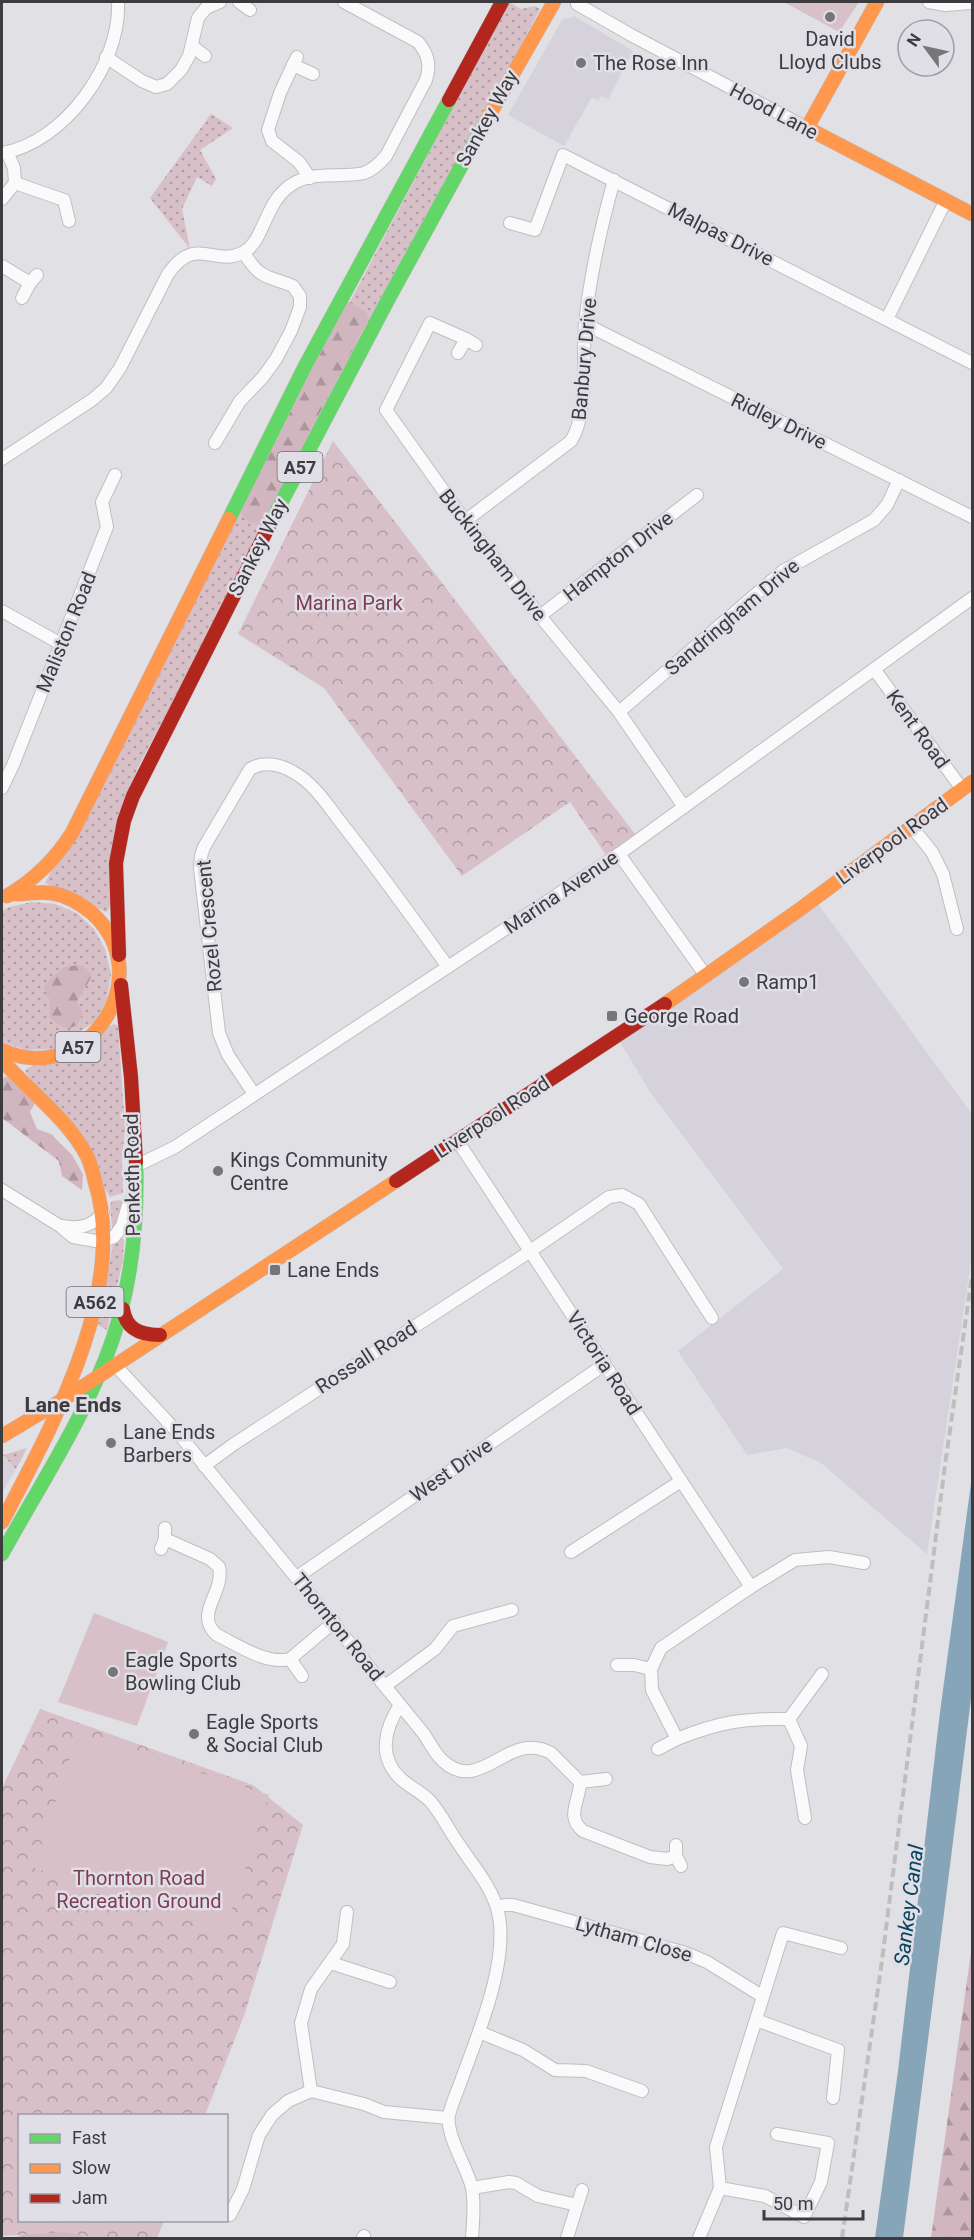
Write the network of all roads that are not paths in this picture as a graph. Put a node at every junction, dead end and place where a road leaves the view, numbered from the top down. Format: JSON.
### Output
{"nodes":[{"id":1,"x":118,"y":2,"type":"edge"},
{"id":2,"x":220,"y":2,"type":"edge"},
{"id":3,"x":239,"y":2,"type":"edge"},
{"id":4,"x":344,"y":2,"type":"edge"},
{"id":5,"x":501,"y":2,"type":"edge"},
{"id":6,"x":554,"y":2,"type":"edge"},
{"id":7,"x":878,"y":2,"type":"edge"},
{"id":8,"x":929,"y":2,"type":"edge"},
{"id":9,"x":972,"y":3,"type":"edge"},
{"id":10,"x":577,"y":4,"type":"dead end"},
{"id":11,"x":250,"y":10,"type":"dead end"},
{"id":12,"x":192,"y":46,"type":"junction"},
{"id":13,"x":205,"y":56,"type":"dead end"},
{"id":14,"x":106,"y":57,"type":"junction"},
{"id":15,"x":313,"y":74,"type":"dead end"},
{"id":16,"x":807,"y":128,"type":"junction"},
{"id":17,"x":4,"y":153,"type":"edge"},
{"id":18,"x":310,"y":177,"type":"junction"},
{"id":19,"x":614,"y":180,"type":"junction"},
{"id":20,"x":15,"y":183,"type":"junction"},
{"id":21,"x":2,"y":199,"type":"edge"},
{"id":22,"x":946,"y":200,"type":"junction"},
{"id":23,"x":972,"y":214,"type":"edge"},
{"id":24,"x":69,"y":221,"type":"dead end"},
{"id":25,"x":510,"y":223,"type":"dead end"},
{"id":26,"x":244,"y":253,"type":"junction"},
{"id":27,"x":2,"y":266,"type":"edge"},
{"id":28,"x":22,"y":298,"type":"dead end"},
{"id":29,"x":887,"y":319,"type":"junction"},
{"id":30,"x":585,"y":324,"type":"junction"},
{"id":31,"x":458,"y":353,"type":"dead end"},
{"id":32,"x":972,"y":363,"type":"edge"},
{"id":33,"x":215,"y":442,"type":"dead end"},
{"id":34,"x":2,"y":459,"type":"edge"},
{"id":35,"x":115,"y":475,"type":"dead end"},
{"id":36,"x":899,"y":480,"type":"junction"},
{"id":37,"x":697,"y":495,"type":"dead end"},
{"id":38,"x":972,"y":518,"type":"edge"},
{"id":39,"x":465,"y":521,"type":"junction"},
{"id":40,"x":972,"y":598,"type":"edge"},
{"id":41,"x":2,"y":611,"type":"edge"},
{"id":42,"x":540,"y":616,"type":"junction"},
{"id":43,"x":61,"y":645,"type":"junction"},
{"id":44,"x":874,"y":669,"type":"junction"},
{"id":45,"x":619,"y":712,"type":"junction"},
{"id":46,"x":967,"y":786,"type":"edge"},
{"id":47,"x":2,"y":788,"type":"edge"},
{"id":48,"x":684,"y":807,"type":"junction"},
{"id":49,"x":912,"y":827,"type":"junction"},
{"id":50,"x":618,"y":854,"type":"junction"},
{"id":51,"x":4,"y":897,"type":"edge"},
{"id":52,"x":957,"y":929,"type":"dead end"},
{"id":53,"x":119,"y":955,"type":"junction"},
{"id":54,"x":448,"y":967,"type":"junction"},
{"id":55,"x":705,"y":976,"type":"junction"},
{"id":56,"x":120,"y":983,"type":"junction"},
{"id":57,"x":2,"y":1050,"type":"edge"},
{"id":58,"x":2,"y":1060,"type":"edge"},
{"id":59,"x":254,"y":1095,"type":"junction"},
{"id":60,"x":457,"y":1140,"type":"junction"},
{"id":61,"x":136,"y":1169,"type":"junction"},
{"id":62,"x":2,"y":1190,"type":"edge"},
{"id":63,"x":103,"y":1212,"type":"junction"},
{"id":64,"x":60,"y":1226,"type":"junction"},
{"id":65,"x":104,"y":1241,"type":"junction"},
{"id":66,"x":530,"y":1250,"type":"junction"},
{"id":67,"x":123,"y":1309,"type":"junction"},
{"id":68,"x":712,"y":1318,"type":"dead end"},
{"id":69,"x":160,"y":1335,"type":"junction"},
{"id":70,"x":605,"y":1364,"type":"junction"},
{"id":71,"x":115,"y":1365,"type":"junction"},
{"id":72,"x":99,"y":1376,"type":"junction"},
{"id":73,"x":64,"y":1399,"type":"junction"},
{"id":74,"x":2,"y":1436,"type":"edge"},
{"id":75,"x":204,"y":1466,"type":"junction"},
{"id":76,"x":681,"y":1481,"type":"junction"},
{"id":77,"x":2,"y":1522,"type":"edge"},
{"id":78,"x":164,"y":1539,"type":"dead end"},
{"id":79,"x":3,"y":1547,"type":"edge"},
{"id":80,"x":570,"y":1552,"type":"dead end"},
{"id":81,"x":864,"y":1563,"type":"dead end"},
{"id":82,"x":297,"y":1577,"type":"junction"},
{"id":83,"x":751,"y":1587,"type":"junction"},
{"id":84,"x":512,"y":1610,"type":"dead end"},
{"id":85,"x":334,"y":1622,"type":"junction"},
{"id":86,"x":290,"y":1659,"type":"junction"},
{"id":87,"x":616,"y":1665,"type":"dead end"},
{"id":88,"x":651,"y":1670,"type":"junction"},
{"id":89,"x":822,"y":1674,"type":"dead end"},
{"id":90,"x":302,"y":1676,"type":"dead end"},
{"id":91,"x":385,"y":1686,"type":"junction"},
{"id":92,"x":400,"y":1705,"type":"junction"},
{"id":93,"x":789,"y":1719,"type":"junction"},
{"id":94,"x":677,"y":1739,"type":"junction"},
{"id":95,"x":658,"y":1749,"type":"dead end"},
{"id":96,"x":606,"y":1779,"type":"dead end"},
{"id":97,"x":580,"y":1782,"type":"junction"},
{"id":98,"x":805,"y":1818,"type":"dead end"},
{"id":99,"x":678,"y":1855,"type":"dead end"},
{"id":100,"x":497,"y":1907,"type":"junction"},
{"id":101,"x":347,"y":1908,"type":"dead end"},
{"id":102,"x":841,"y":1948,"type":"dead end"},
{"id":103,"x":331,"y":1963,"type":"junction"},
{"id":104,"x":390,"y":1982,"type":"dead end"},
{"id":105,"x":762,"y":1996,"type":"junction"},
{"id":106,"x":756,"y":2020,"type":"junction"},
{"id":107,"x":479,"y":2032,"type":"junction"},
{"id":108,"x":311,"y":2091,"type":"junction"},
{"id":109,"x":642,"y":2091,"type":"dead end"},
{"id":110,"x":833,"y":2098,"type":"dead end"},
{"id":111,"x":448,"y":2118,"type":"junction"},
{"id":112,"x":777,"y":2134,"type":"dead end"},
{"id":113,"x":472,"y":2188,"type":"junction"},
{"id":114,"x":720,"y":2188,"type":"junction"},
{"id":115,"x":582,"y":2190,"type":"dead end"},
{"id":116,"x":577,"y":2205,"type":"junction"},
{"id":117,"x":232,"y":2218,"type":"edge"},
{"id":118,"x":472,"y":2238,"type":"edge"},
{"id":119,"x":567,"y":2238,"type":"edge"},
{"id":120,"x":699,"y":2238,"type":"edge"}],
"edges":[{"from":1,"to":14,"type":"street"},
{"from":2,"to":12,"type":"street"},
{"from":3,"to":11,"type":"street"},
{"from":4,"to":18,"type":"street"},
{"from":5,"to":51,"type":"main road","name":"Sankey Way","number":"A57"},
{"from":6,"to":53,"type":"main road","name":"Sankey Way","number":"A57"},
{"from":7,"to":16,"type":"main road"},
{"from":8,"to":9,"type":"street"},
{"from":10,"to":16,"type":"street","name":"Hood Lane"},
{"from":12,"to":13,"type":"street"},
{"from":12,"to":14,"type":"street"},
{"from":14,"to":17,"type":"street"},
{"from":15,"to":18,"type":"street"},
{"from":16,"to":22,"type":"main road","name":"Hood Lane"},
{"from":17,"to":20,"type":"street"},
{"from":18,"to":26,"type":"street"},
{"from":19,"to":25,"type":"street","name":"Malpas Drive"},
{"from":19,"to":29,"type":"street","name":"Malpas Drive"},
{"from":19,"to":30,"type":"street","name":"Banbury Drive"},
{"from":20,"to":21,"type":"street"},
{"from":20,"to":24,"type":"street"},
{"from":22,"to":23,"type":"main road","name":"Hood Lane"},
{"from":22,"to":29,"type":"street"},
{"from":26,"to":33,"type":"street"},
{"from":26,"to":34,"type":"street"},
{"from":27,"to":28,"type":"street"},
{"from":29,"to":32,"type":"street","name":"Malpas Drive"},
{"from":30,"to":36,"type":"street","name":"Ridley Drive"},
{"from":30,"to":39,"type":"street","name":"Banbury Drive"},
{"from":31,"to":39,"type":"street","name":"Buckingham Drive"},
{"from":35,"to":43,"type":"street","name":"Maliston Road"},
{"from":36,"to":38,"type":"street","name":"Ridley Drive"},
{"from":36,"to":45,"type":"street","name":"Sandringham Drive"},
{"from":37,"to":42,"type":"street","name":"Hampton Drive"},
{"from":39,"to":42,"type":"street","name":"Buckingham Drive"},
{"from":40,"to":44,"type":"street","name":"Marina Avenue"},
{"from":41,"to":43,"type":"street"},
{"from":42,"to":45,"type":"street","name":"Buckingham Drive"},
{"from":43,"to":47,"type":"street","name":"Maliston Road"},
{"from":44,"to":46,"type":"street","name":"Kent Road"},
{"from":44,"to":48,"type":"street","name":"Marina Avenue"},
{"from":45,"to":48,"type":"street","name":"Buckingham Drive"},
{"from":46,"to":49,"type":"main road","name":"Liverpool Road"},
{"from":48,"to":50,"type":"street","name":"Marina Avenue"},
{"from":49,"to":52,"type":"street"},
{"from":49,"to":55,"type":"main road","name":"Liverpool Road"},
{"from":50,"to":54,"type":"street","name":"Marina Avenue"},
{"from":50,"to":55,"type":"street"},
{"from":51,"to":53,"type":"main road","number":"A57"},
{"from":53,"to":56,"type":"main road","number":"A57"},
{"from":54,"to":59,"type":"street","name":"Marina Avenue"},
{"from":54,"to":59,"type":"street","name":"Rozel Crescent"},
{"from":55,"to":60,"type":"main road","name":"Liverpool Road"},
{"from":56,"to":57,"type":"main road","number":"A57"},
{"from":56,"to":61,"type":"main road","name":"Penketh Road","number":"A562"},
{"from":58,"to":63,"type":"main road","name":"Penketh Road","number":"A562"},
{"from":59,"to":61,"type":"street","name":"Marina Avenue"},
{"from":60,"to":66,"type":"street","name":"Victoria Road"},
{"from":60,"to":69,"type":"main road","name":"Liverpool Road"},
{"from":61,"to":65,"type":"street"},
{"from":61,"to":67,"type":"main road","name":"Penketh Road","number":"A562"},
{"from":62,"to":64,"type":"street"},
{"from":63,"to":64,"type":"street"},
{"from":63,"to":65,"type":"main road","name":"Penketh Road","number":"A562"},
{"from":64,"to":65,"type":"street"},
{"from":65,"to":73,"type":"main road","name":"Penketh Road","number":"A562"},
{"from":66,"to":68,"type":"street","name":"Rossall Road"},
{"from":66,"to":70,"type":"street","name":"Victoria Road"},
{"from":66,"to":75,"type":"street","name":"Rossall Road"},
{"from":67,"to":69,"type":"main road"},
{"from":67,"to":72,"type":"main road","name":"Penketh Road","number":"A562"},
{"from":69,"to":71,"type":"main road","name":"Liverpool Road"},
{"from":70,"to":76,"type":"street","name":"Victoria Road"},
{"from":70,"to":82,"type":"street","name":"West Drive"},
{"from":71,"to":72,"type":"main road","name":"Liverpool Road"},
{"from":71,"to":75,"type":"street","name":"Thornton Road"},
{"from":72,"to":73,"type":"main road","name":"Liverpool Road"},
{"from":72,"to":79,"type":"main road","name":"Penketh Road","number":"A562"},
{"from":73,"to":74,"type":"main road","name":"Liverpool Road"},
{"from":73,"to":77,"type":"main road","name":"Penketh Road","number":"A562"},
{"from":75,"to":82,"type":"street","name":"Thornton Road"},
{"from":76,"to":80,"type":"street"},
{"from":76,"to":83,"type":"street","name":"Victoria Road"},
{"from":78,"to":86,"type":"street"},
{"from":81,"to":83,"type":"street"},
{"from":82,"to":85,"type":"street","name":"Thornton Road"},
{"from":83,"to":88,"type":"street"},
{"from":84,"to":91,"type":"street"},
{"from":85,"to":86,"type":"street"},
{"from":85,"to":91,"type":"street","name":"Thornton Road"},
{"from":86,"to":90,"type":"street"},
{"from":87,"to":88,"type":"street"},
{"from":88,"to":94,"type":"street"},
{"from":89,"to":93,"type":"street"},
{"from":91,"to":92,"type":"street","name":"Thornton Road"},
{"from":92,"to":97,"type":"street","name":"Thornton Road"},
{"from":92,"to":100,"type":"street"},
{"from":93,"to":94,"type":"street"},
{"from":93,"to":98,"type":"street"},
{"from":94,"to":95,"type":"street"},
{"from":96,"to":97,"type":"street"},
{"from":97,"to":99,"type":"street"},
{"from":100,"to":105,"type":"street","name":"Lytham Close"},
{"from":100,"to":107,"type":"street"},
{"from":101,"to":103,"type":"street"},
{"from":102,"to":105,"type":"street"},
{"from":103,"to":104,"type":"street"},
{"from":103,"to":108,"type":"street"},
{"from":105,"to":106,"type":"street"},
{"from":106,"to":110,"type":"street"},
{"from":106,"to":114,"type":"street"},
{"from":107,"to":109,"type":"street"},
{"from":107,"to":111,"type":"street"},
{"from":108,"to":111,"type":"street"},
{"from":108,"to":117,"type":"street"},
{"from":111,"to":113,"type":"street"},
{"from":112,"to":114,"type":"street"},
{"from":113,"to":116,"type":"street"},
{"from":113,"to":118,"type":"street"},
{"from":114,"to":120,"type":"street"},
{"from":115,"to":116,"type":"street"},
{"from":116,"to":119,"type":"street"}]}
